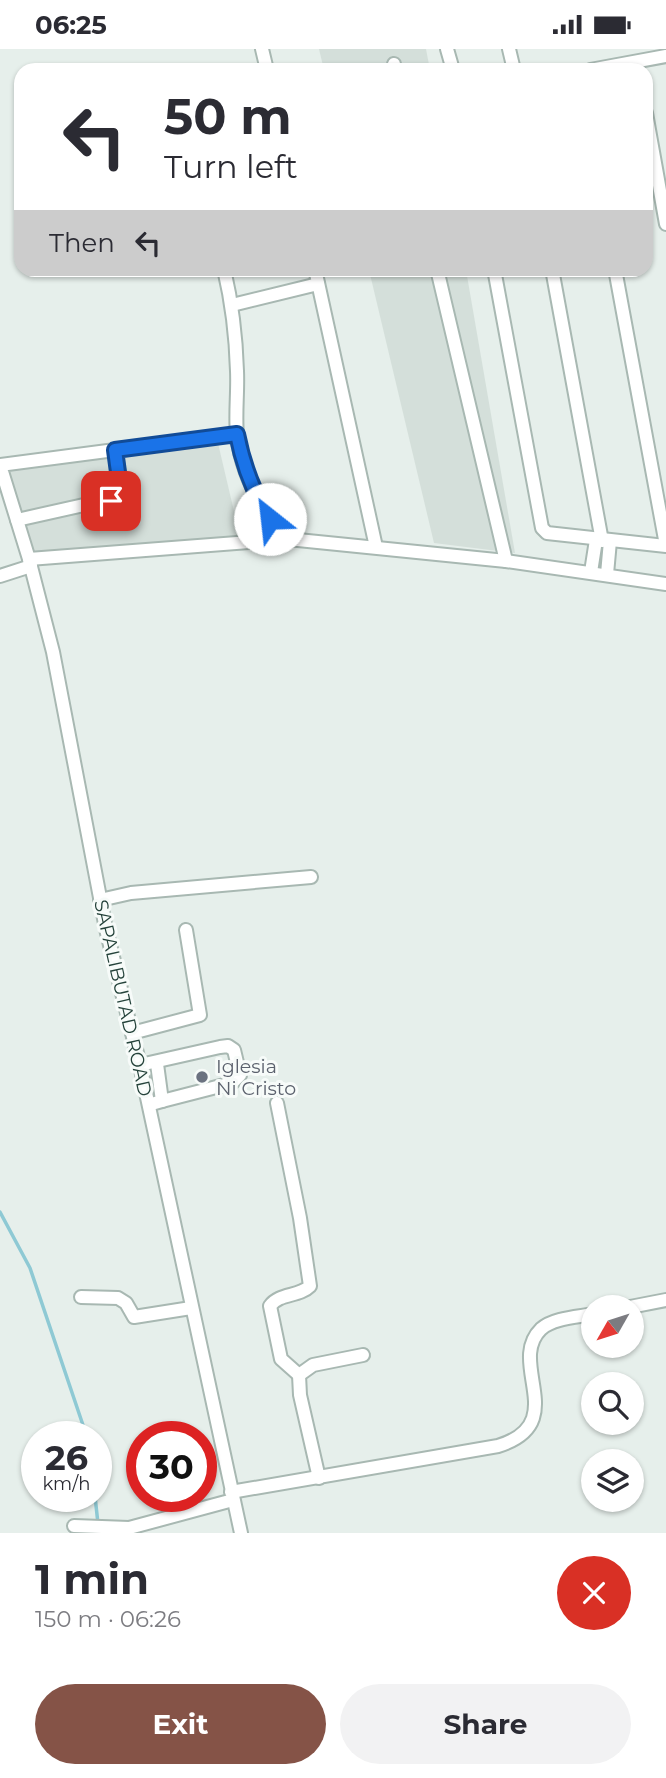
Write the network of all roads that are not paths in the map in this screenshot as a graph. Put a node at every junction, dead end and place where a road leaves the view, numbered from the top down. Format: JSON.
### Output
{"nodes":[{"id":1,"x":666,"y":56,"type":"edge"},
{"id":2,"x":646,"y":63,"type":"edge"},
{"id":3,"x":653,"y":152,"type":"edge"},
{"id":4,"x":666,"y":224,"type":"edge"},
{"id":5,"x":226,"y":277,"type":"edge"},
{"id":6,"x":317,"y":277,"type":"edge"},
{"id":7,"x":439,"y":277,"type":"edge"},
{"id":8,"x":495,"y":277,"type":"edge"},
{"id":9,"x":554,"y":277,"type":"edge"},
{"id":10,"x":616,"y":277,"type":"edge"},
{"id":11,"x":318,"y":284,"type":"junction"},
{"id":12,"x":232,"y":305,"type":"junction"},
{"id":13,"x":237,"y":434,"type":"junction"},
{"id":14,"x":115,"y":450,"type":"junction"},
{"id":15,"x":0,"y":465,"type":"edge"},
{"id":16,"x":5,"y":502,"type":"edge"},
{"id":17,"x":17,"y":520,"type":"junction"},
{"id":18,"x":288,"y":539,"type":"junction"},
{"id":19,"x":603,"y":540,"type":"junction"},
{"id":20,"x":666,"y":545,"type":"edge"},
{"id":21,"x":376,"y":547,"type":"junction"},
{"id":22,"x":506,"y":561,"type":"junction"},
{"id":23,"x":30,"y":563,"type":"junction"},
{"id":24,"x":591,"y":572,"type":"junction"},
{"id":25,"x":607,"y":574,"type":"junction"},
{"id":26,"x":0,"y":576,"type":"edge"},
{"id":27,"x":666,"y":584,"type":"edge"},
{"id":28,"x":311,"y":877,"type":"dead end"},
{"id":29,"x":100,"y":900,"type":"junction"},
{"id":30,"x":186,"y":930,"type":"dead end"},
{"id":31,"x":132,"y":1033,"type":"junction"},
{"id":32,"x":157,"y":1063,"type":"junction"},
{"id":33,"x":140,"y":1065,"type":"junction"},
{"id":34,"x":162,"y":1101,"type":"junction"},
{"id":35,"x":277,"y":1104,"type":"dead end"},
{"id":36,"x":147,"y":1105,"type":"junction"},
{"id":37,"x":81,"y":1297,"type":"dead end"},
{"id":38,"x":666,"y":1300,"type":"edge"},
{"id":39,"x":644,"y":1304,"type":"edge"},
{"id":40,"x":191,"y":1308,"type":"junction"},
{"id":41,"x":581,"y":1317,"type":"edge"},
{"id":42,"x":363,"y":1355,"type":"dead end"},
{"id":43,"x":299,"y":1375,"type":"junction"},
{"id":44,"x":320,"y":1478,"type":"junction"},
{"id":45,"x":232,"y":1496,"type":"junction"},
{"id":46,"x":74,"y":1526,"type":"dead end"},
{"id":47,"x":241,"y":1533,"type":"edge"}],
"edges":[{"from":1,"to":2,"type":"street"},
{"from":3,"to":4,"type":"street"},
{"from":5,"to":12,"type":"street"},
{"from":6,"to":11,"type":"street"},
{"from":7,"to":22,"type":"street"},
{"from":8,"to":19,"type":"street"},
{"from":9,"to":19,"type":"street"},
{"from":10,"to":20,"type":"street"},
{"from":11,"to":12,"type":"street"},
{"from":11,"to":21,"type":"street"},
{"from":12,"to":13,"type":"street"},
{"from":13,"to":14,"type":"street"},
{"from":13,"to":18,"type":"street"},
{"from":14,"to":15,"type":"street"},
{"from":14,"to":17,"type":"street"},
{"from":15,"to":16,"type":"street","name":"SAPALIBUTAD ROAD"},
{"from":16,"to":17,"type":"street","name":"SAPALIBUTAD ROAD"},
{"from":17,"to":23,"type":"street","name":"SAPALIBUTAD ROAD"},
{"from":18,"to":21,"type":"street"},
{"from":18,"to":23,"type":"street"},
{"from":19,"to":20,"type":"street"},
{"from":19,"to":24,"type":"street"},
{"from":19,"to":25,"type":"street"},
{"from":21,"to":22,"type":"street"},
{"from":22,"to":24,"type":"street"},
{"from":23,"to":26,"type":"street"},
{"from":23,"to":29,"type":"street","name":"SAPALIBUTAD ROAD"},
{"from":24,"to":25,"type":"street"},
{"from":25,"to":27,"type":"street"},
{"from":28,"to":29,"type":"street"},
{"from":29,"to":31,"type":"street","name":"SAPALIBUTAD ROAD"},
{"from":30,"to":31,"type":"street"},
{"from":31,"to":33,"type":"street","name":"SAPALIBUTAD ROAD"},
{"from":32,"to":33,"type":"street"},
{"from":32,"to":34,"type":"street"},
{"from":32,"to":34,"type":"street"},
{"from":33,"to":36,"type":"street","name":"SAPALIBUTAD ROAD"},
{"from":34,"to":36,"type":"street"},
{"from":35,"to":43,"type":"street"},
{"from":36,"to":40,"type":"street","name":"SAPALIBUTAD ROAD"},
{"from":37,"to":40,"type":"street"},
{"from":38,"to":39,"type":"street"},
{"from":40,"to":45,"type":"street","name":"SAPALIBUTAD ROAD"},
{"from":41,"to":44,"type":"street"},
{"from":42,"to":43,"type":"street"},
{"from":43,"to":44,"type":"street"},
{"from":44,"to":45,"type":"street"},
{"from":45,"to":46,"type":"street"},
{"from":45,"to":47,"type":"street","name":"SAPALIBUTAD ROAD"}]}
